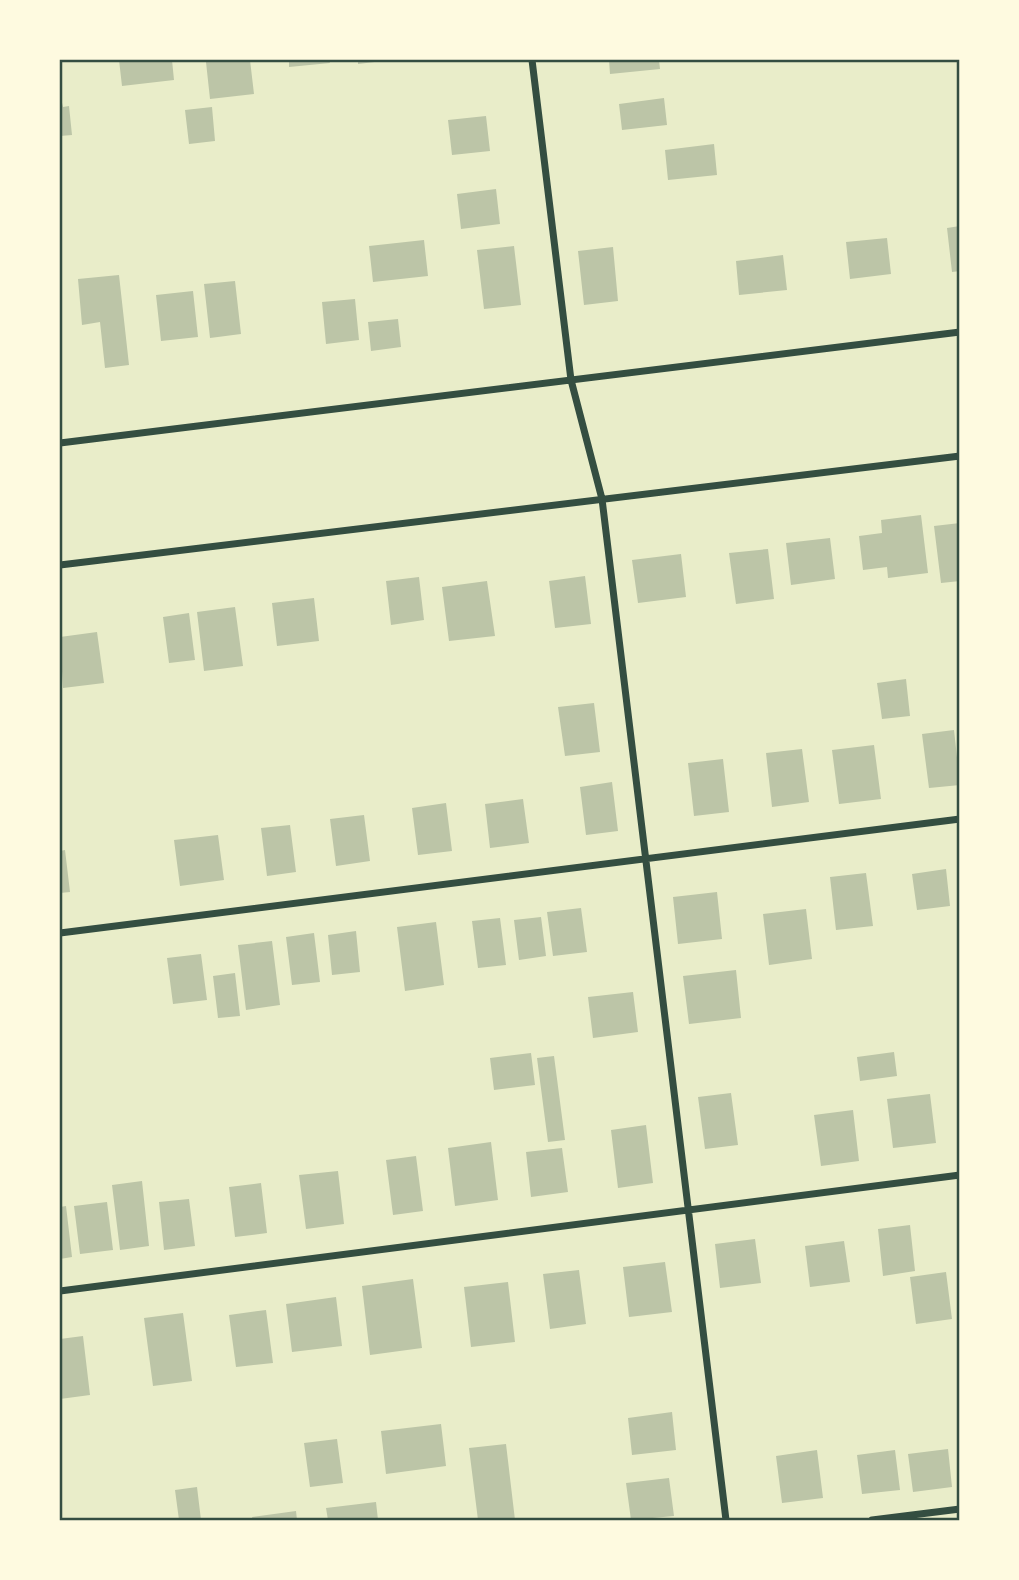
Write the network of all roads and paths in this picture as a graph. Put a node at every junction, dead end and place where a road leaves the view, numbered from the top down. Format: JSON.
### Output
{"nodes":[{"id":1,"x":532,"y":60,"type":"edge"},
{"id":2,"x":960,"y":332,"type":"edge"},
{"id":3,"x":571,"y":380,"type":"junction"},
{"id":4,"x":60,"y":443,"type":"edge"},
{"id":5,"x":960,"y":456,"type":"edge"},
{"id":6,"x":602,"y":499,"type":"junction"},
{"id":7,"x":60,"y":565,"type":"edge"},
{"id":8,"x":960,"y":819,"type":"edge"},
{"id":9,"x":648,"y":860,"type":"junction"},
{"id":10,"x":60,"y":933,"type":"edge"},
{"id":11,"x":960,"y":1175,"type":"edge"},
{"id":12,"x":689,"y":1209,"type":"junction"},
{"id":13,"x":60,"y":1291,"type":"edge"},
{"id":14,"x":960,"y":1509,"type":"edge"},
{"id":15,"x":896,"y":1519,"type":"edge"},
{"id":16,"x":726,"y":1521,"type":"edge"},
{"id":17,"x":872,"y":1521,"type":"edge"}],
"edges":[{"from":1,"to":3,"type":"street"},
{"from":2,"to":3,"type":"street"},
{"from":3,"to":4,"type":"street"},
{"from":3,"to":6,"type":"street"},
{"from":5,"to":6,"type":"street"},
{"from":6,"to":7,"type":"street"},
{"from":6,"to":9,"type":"street"},
{"from":8,"to":9,"type":"street"},
{"from":9,"to":10,"type":"street"},
{"from":9,"to":12,"type":"street"},
{"from":11,"to":12,"type":"street"},
{"from":12,"to":13,"type":"street"},
{"from":12,"to":16,"type":"street"},
{"from":14,"to":15,"type":"street"},
{"from":15,"to":17,"type":"street"}]}
